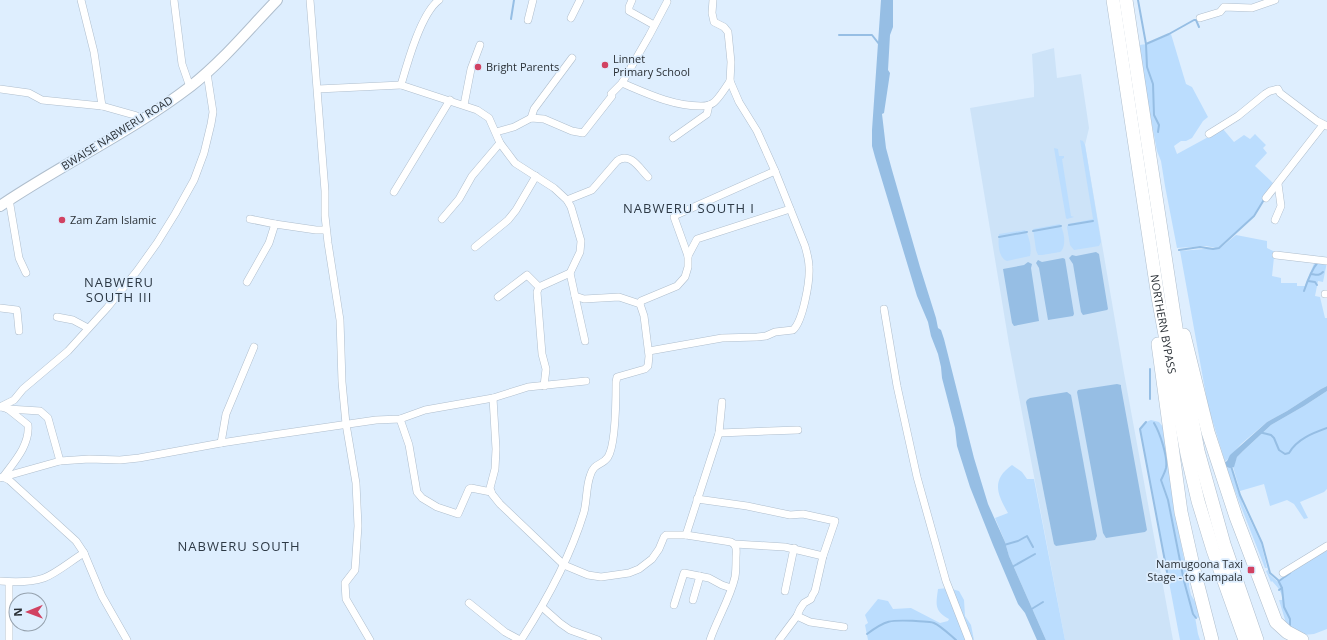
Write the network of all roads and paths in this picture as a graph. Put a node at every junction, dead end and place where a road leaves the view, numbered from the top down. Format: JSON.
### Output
{"nodes":[{"id":1,"x":81,"y":0,"type":"edge"},
{"id":2,"x":174,"y":0,"type":"edge"},
{"id":3,"x":277,"y":0,"type":"edge"},
{"id":4,"x":310,"y":0,"type":"edge"},
{"id":5,"x":439,"y":0,"type":"edge"},
{"id":6,"x":533,"y":0,"type":"edge"},
{"id":7,"x":580,"y":0,"type":"edge"},
{"id":8,"x":632,"y":0,"type":"edge"},
{"id":9,"x":713,"y":0,"type":"edge"},
{"id":10,"x":1113,"y":0,"type":"edge"},
{"id":11,"x":1126,"y":0,"type":"edge"},
{"id":12,"x":1275,"y":0,"type":"edge"},
{"id":13,"x":667,"y":2,"type":"dead end"},
{"id":14,"x":571,"y":18,"type":"dead end"},
{"id":15,"x":1200,"y":18,"type":"dead end"},
{"id":16,"x":528,"y":20,"type":"dead end"},
{"id":17,"x":654,"y":25,"type":"junction"},
{"id":18,"x":480,"y":45,"type":"dead end"},
{"id":19,"x":572,"y":58,"type":"dead end"},
{"id":20,"x":207,"y":73,"type":"junction"},
{"id":21,"x":730,"y":81,"type":"junction"},
{"id":22,"x":622,"y":82,"type":"junction"},
{"id":23,"x":401,"y":85,"type":"junction"},
{"id":24,"x":190,"y":86,"type":"junction"},
{"id":25,"x":0,"y":89,"type":"edge"},
{"id":26,"x":318,"y":89,"type":"junction"},
{"id":27,"x":450,"y":100,"type":"junction"},
{"id":28,"x":464,"y":105,"type":"junction"},
{"id":29,"x":709,"y":105,"type":"junction"},
{"id":30,"x":102,"y":106,"type":"junction"},
{"id":31,"x":531,"y":118,"type":"junction"},
{"id":32,"x":144,"y":119,"type":"junction"},
{"id":33,"x":1325,"y":126,"type":"edge"},
{"id":34,"x":496,"y":132,"type":"junction"},
{"id":35,"x":1209,"y":134,"type":"dead end"},
{"id":36,"x":673,"y":138,"type":"dead end"},
{"id":37,"x":500,"y":143,"type":"junction"},
{"id":38,"x":775,"y":171,"type":"junction"},
{"id":39,"x":536,"y":176,"type":"junction"},
{"id":40,"x":648,"y":177,"type":"dead end"},
{"id":41,"x":1278,"y":184,"type":"junction"},
{"id":42,"x":394,"y":192,"type":"dead end"},
{"id":43,"x":1266,"y":198,"type":"dead end"},
{"id":44,"x":9,"y":199,"type":"junction"},
{"id":45,"x":567,"y":200,"type":"junction"},
{"id":46,"x":0,"y":206,"type":"edge"},
{"id":47,"x":790,"y":209,"type":"junction"},
{"id":48,"x":250,"y":219,"type":"dead end"},
{"id":49,"x":442,"y":219,"type":"dead end"},
{"id":50,"x":1275,"y":220,"type":"dead end"},
{"id":51,"x":275,"y":224,"type":"junction"},
{"id":52,"x":326,"y":230,"type":"junction"},
{"id":53,"x":475,"y":247,"type":"dead end"},
{"id":54,"x":1276,"y":255,"type":"dead end"},
{"id":55,"x":688,"y":256,"type":"junction"},
{"id":56,"x":1327,"y":261,"type":"edge"},
{"id":57,"x":26,"y":273,"type":"dead end"},
{"id":58,"x":570,"y":273,"type":"junction"},
{"id":59,"x":247,"y":282,"type":"dead end"},
{"id":60,"x":539,"y":286,"type":"junction"},
{"id":61,"x":575,"y":296,"type":"junction"},
{"id":62,"x":498,"y":297,"type":"dead end"},
{"id":63,"x":1158,"y":297,"type":"junction"},
{"id":64,"x":1172,"y":297,"type":"junction"},
{"id":65,"x":640,"y":304,"type":"junction"},
{"id":66,"x":0,"y":308,"type":"edge"},
{"id":67,"x":884,"y":309,"type":"dead end"},
{"id":68,"x":57,"y":317,"type":"dead end"},
{"id":69,"x":88,"y":328,"type":"junction"},
{"id":70,"x":19,"y":331,"type":"dead end"},
{"id":71,"x":585,"y":341,"type":"dead end"},
{"id":72,"x":254,"y":347,"type":"dead end"},
{"id":73,"x":649,"y":351,"type":"junction"},
{"id":74,"x":586,"y":381,"type":"dead end"},
{"id":75,"x":544,"y":386,"type":"junction"},
{"id":76,"x":493,"y":398,"type":"junction"},
{"id":77,"x":722,"y":402,"type":"dead end"},
{"id":78,"x":0,"y":407,"type":"edge"},
{"id":79,"x":8,"y":409,"type":"junction"},
{"id":80,"x":400,"y":419,"type":"junction"},
{"id":81,"x":346,"y":424,"type":"junction"},
{"id":82,"x":798,"y":430,"type":"dead end"},
{"id":83,"x":719,"y":433,"type":"junction"},
{"id":84,"x":221,"y":443,"type":"junction"},
{"id":85,"x":60,"y":461,"type":"junction"},
{"id":86,"x":2,"y":478,"type":"edge"},
{"id":87,"x":491,"y":492,"type":"junction"},
{"id":88,"x":697,"y":499,"type":"junction"},
{"id":89,"x":686,"y":535,"type":"junction"},
{"id":90,"x":735,"y":544,"type":"junction"},
{"id":91,"x":1327,"y":546,"type":"edge"},
{"id":92,"x":794,"y":548,"type":"junction"},
{"id":93,"x":84,"y":553,"type":"junction"},
{"id":94,"x":823,"y":556,"type":"junction"},
{"id":95,"x":564,"y":565,"type":"junction"},
{"id":96,"x":1283,"y":573,"type":"dead end"},
{"id":97,"x":700,"y":576,"type":"junction"},
{"id":98,"x":0,"y":581,"type":"edge"},
{"id":99,"x":9,"y":582,"type":"junction"},
{"id":100,"x":731,"y":588,"type":"junction"},
{"id":101,"x":786,"y":591,"type":"dead end"},
{"id":102,"x":693,"y":600,"type":"dead end"},
{"id":103,"x":469,"y":603,"type":"dead end"},
{"id":104,"x":674,"y":605,"type":"dead end"},
{"id":105,"x":542,"y":607,"type":"junction"},
{"id":106,"x":797,"y":616,"type":"junction"},
{"id":107,"x":844,"y":627,"type":"dead end"},
{"id":108,"x":9,"y":640,"type":"edge"},
{"id":109,"x":127,"y":640,"type":"edge"},
{"id":110,"x":370,"y":640,"type":"edge"},
{"id":111,"x":520,"y":640,"type":"edge"},
{"id":112,"x":598,"y":640,"type":"edge"},
{"id":113,"x":710,"y":640,"type":"edge"},
{"id":114,"x":779,"y":640,"type":"edge"},
{"id":115,"x":969,"y":640,"type":"edge"},
{"id":116,"x":1212,"y":640,"type":"edge"},
{"id":117,"x":1245,"y":640,"type":"edge"},
{"id":118,"x":1257,"y":640,"type":"edge"},
{"id":119,"x":1302,"y":640,"type":"edge"}],
"edges":[{"from":1,"to":30,"type":"street"},
{"from":2,"to":24,"type":"street"},
{"from":3,"to":20,"type":"main road","name":"BWAISE NABWERU ROAD"},
{"from":4,"to":26,"type":"street"},
{"from":5,"to":23,"type":"street"},
{"from":6,"to":16,"type":"street"},
{"from":7,"to":14,"type":"street"},
{"from":8,"to":17,"type":"street"},
{"from":9,"to":21,"type":"street"},
{"from":10,"to":63,"type":"highway","name":"NORTHERN BYPASS"},
{"from":11,"to":64,"type":"highway","name":"NORTHERN BYPASS"},
{"from":12,"to":15,"type":"street"},
{"from":13,"to":17,"type":"street"},
{"from":17,"to":22,"type":"street"},
{"from":18,"to":28,"type":"street"},
{"from":19,"to":31,"type":"street"},
{"from":20,"to":24,"type":"main road","name":"BWAISE NABWERU ROAD"},
{"from":20,"to":69,"type":"street"},
{"from":21,"to":29,"type":"street"},
{"from":21,"to":38,"type":"street"},
{"from":22,"to":29,"type":"street"},
{"from":22,"to":31,"type":"street"},
{"from":23,"to":26,"type":"street"},
{"from":23,"to":27,"type":"street"},
{"from":24,"to":32,"type":"main road","name":"BWAISE NABWERU ROAD"},
{"from":25,"to":30,"type":"street"},
{"from":26,"to":52,"type":"street"},
{"from":27,"to":28,"type":"street"},
{"from":27,"to":42,"type":"street"},
{"from":28,"to":34,"type":"street"},
{"from":29,"to":36,"type":"street"},
{"from":30,"to":32,"type":"street"},
{"from":31,"to":34,"type":"street"},
{"from":32,"to":44,"type":"main road","name":"BWAISE NABWERU ROAD"},
{"from":33,"to":35,"type":"street"},
{"from":33,"to":41,"type":"street"},
{"from":34,"to":37,"type":"street"},
{"from":37,"to":39,"type":"street"},
{"from":37,"to":49,"type":"street"},
{"from":38,"to":47,"type":"street"},
{"from":38,"to":55,"type":"street"},
{"from":39,"to":45,"type":"street"},
{"from":39,"to":53,"type":"street"},
{"from":40,"to":45,"type":"street"},
{"from":41,"to":43,"type":"street"},
{"from":41,"to":50,"type":"street"},
{"from":44,"to":46,"type":"main road","name":"BWAISE NABWERU ROAD"},
{"from":44,"to":57,"type":"street"},
{"from":45,"to":58,"type":"street"},
{"from":47,"to":55,"type":"street"},
{"from":47,"to":73,"type":"street"},
{"from":48,"to":51,"type":"street"},
{"from":51,"to":52,"type":"street"},
{"from":51,"to":59,"type":"street"},
{"from":52,"to":81,"type":"street"},
{"from":54,"to":56,"type":"street"},
{"from":55,"to":65,"type":"street"},
{"from":58,"to":60,"type":"street"},
{"from":58,"to":61,"type":"street"},
{"from":60,"to":62,"type":"street"},
{"from":60,"to":75,"type":"street"},
{"from":61,"to":65,"type":"street"},
{"from":61,"to":71,"type":"street"},
{"from":63,"to":116,"type":"highway"},
{"from":63,"to":117,"type":"highway","name":"NORTHERN BYPASS"},
{"from":64,"to":118,"type":"highway","name":"NORTHERN BYPASS"},
{"from":64,"to":119,"type":"highway"},
{"from":65,"to":73,"type":"street"},
{"from":66,"to":70,"type":"street"},
{"from":67,"to":115,"type":"street"},
{"from":68,"to":69,"type":"street"},
{"from":69,"to":78,"type":"street"},
{"from":72,"to":84,"type":"street"},
{"from":73,"to":95,"type":"street"},
{"from":74,"to":75,"type":"street"},
{"from":75,"to":76,"type":"street"},
{"from":76,"to":80,"type":"street"},
{"from":76,"to":87,"type":"street"},
{"from":77,"to":83,"type":"street"},
{"from":78,"to":79,"type":"street"},
{"from":79,"to":85,"type":"street"},
{"from":79,"to":86,"type":"street"},
{"from":80,"to":81,"type":"street"},
{"from":80,"to":87,"type":"street"},
{"from":81,"to":84,"type":"street"},
{"from":81,"to":110,"type":"street"},
{"from":82,"to":83,"type":"street"},
{"from":83,"to":88,"type":"street"},
{"from":84,"to":85,"type":"street"},
{"from":85,"to":86,"type":"street"},
{"from":86,"to":93,"type":"street"},
{"from":87,"to":95,"type":"street"},
{"from":88,"to":89,"type":"street"},
{"from":88,"to":94,"type":"street"},
{"from":89,"to":90,"type":"street"},
{"from":89,"to":95,"type":"street"},
{"from":90,"to":92,"type":"street"},
{"from":90,"to":100,"type":"street"},
{"from":91,"to":96,"type":"street"},
{"from":92,"to":94,"type":"street"},
{"from":92,"to":101,"type":"street"},
{"from":93,"to":99,"type":"street"},
{"from":93,"to":109,"type":"street"},
{"from":94,"to":106,"type":"street"},
{"from":95,"to":105,"type":"street"},
{"from":97,"to":100,"type":"street"},
{"from":97,"to":102,"type":"street"},
{"from":97,"to":104,"type":"street"},
{"from":98,"to":99,"type":"street"},
{"from":99,"to":108,"type":"street"},
{"from":100,"to":113,"type":"street"},
{"from":103,"to":111,"type":"street"},
{"from":105,"to":111,"type":"street"},
{"from":105,"to":112,"type":"street"},
{"from":106,"to":107,"type":"street"},
{"from":106,"to":114,"type":"street"}]}
